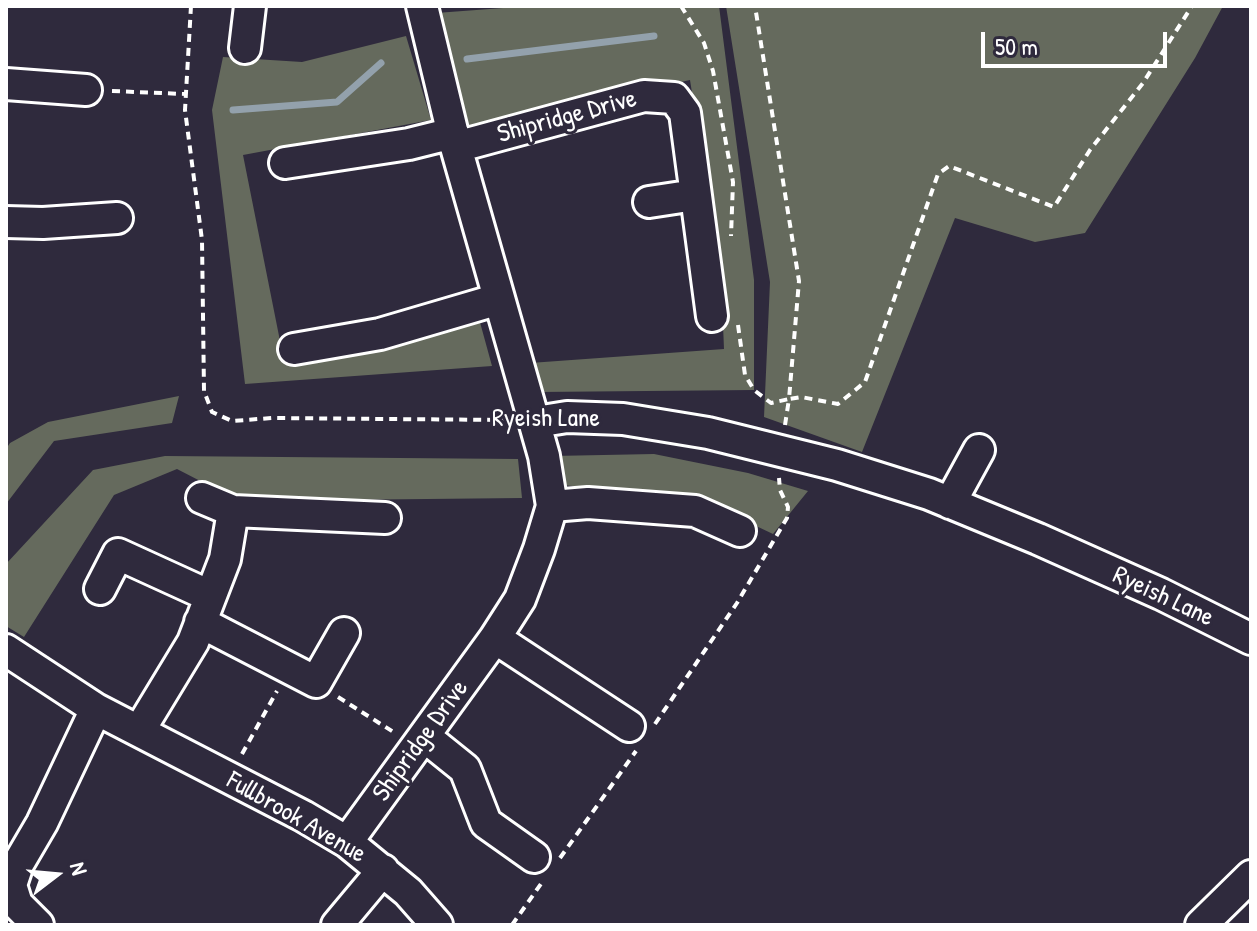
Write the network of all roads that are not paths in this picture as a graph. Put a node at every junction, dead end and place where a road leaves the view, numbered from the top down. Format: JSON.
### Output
{"nodes":[{"id":1,"x":250,"y":6,"type":"edge"},
{"id":2,"x":425,"y":7,"type":"edge"},
{"id":3,"x":245,"y":48,"type":"dead end"},
{"id":4,"x":6,"y":84,"type":"edge"},
{"id":5,"x":86,"y":90,"type":"road end"},
{"id":6,"x":454,"y":140,"type":"junction"},
{"id":7,"x":285,"y":163,"type":"dead end"},
{"id":8,"x":695,"y":195,"type":"junction"},
{"id":9,"x":649,"y":202,"type":"dead end"},
{"id":10,"x":117,"y":218,"type":"dead end"},
{"id":11,"x":6,"y":222,"type":"edge"},
{"id":12,"x":499,"y":299,"type":"junction"},
{"id":13,"x":725,"y":316,"type":"road end"},
{"id":14,"x":294,"y":349,"type":"dead end"},
{"id":15,"x":536,"y":422,"type":"junction"},
{"id":16,"x":979,"y":450,"type":"dead end"},
{"id":17,"x":202,"y":498,"type":"dead end"},
{"id":18,"x":950,"y":503,"type":"junction"},
{"id":19,"x":552,"y":506,"type":"junction"},
{"id":20,"x":233,"y":511,"type":"junction"},
{"id":21,"x":385,"y":518,"type":"dead end"},
{"id":22,"x":740,"y":531,"type":"dead end"},
{"id":23,"x":100,"y":589,"type":"dead end"},
{"id":24,"x":205,"y":609,"type":"junction"},
{"id":25,"x":344,"y":633,"type":"dead end"},
{"id":26,"x":495,"y":638,"type":"junction"},
{"id":27,"x":1251,"y":639,"type":"edge"},
{"id":28,"x":6,"y":650,"type":"edge"},
{"id":29,"x":96,"y":709,"type":"junction"},
{"id":30,"x":139,"y":731,"type":"junction"},
{"id":31,"x":640,"y":733,"type":"road end"},
{"id":32,"x":421,"y":741,"type":"junction"},
{"id":33,"x":347,"y":842,"type":"junction"},
{"id":34,"x":12,"y":861,"type":"edge"},
{"id":35,"x":546,"y":865,"type":"road end"},
{"id":36,"x":383,"y":870,"type":"junction"},
{"id":37,"x":1251,"y":876,"type":"edge"},
{"id":38,"x":38,"y":925,"type":"edge"},
{"id":39,"x":337,"y":925,"type":"edge"},
{"id":40,"x":437,"y":925,"type":"edge"},
{"id":41,"x":1201,"y":925,"type":"edge"}],
"edges":[{"from":1,"to":3,"type":"street"},
{"from":2,"to":6,"type":"street","name":"Shipridge Drive"},
{"from":4,"to":5,"type":"street"},
{"from":6,"to":7,"type":"street","name":"Shipridge Drive"},
{"from":6,"to":8,"type":"street","name":"Shipridge Drive"},
{"from":6,"to":12,"type":"street","name":"Shipridge Drive"},
{"from":8,"to":9,"type":"street"},
{"from":8,"to":13,"type":"street","name":"Shipridge Drive"},
{"from":10,"to":11,"type":"street"},
{"from":12,"to":14,"type":"street"},
{"from":12,"to":15,"type":"street","name":"Shipridge Drive"},
{"from":15,"to":18,"type":"street","name":"Ryeish Lane"},
{"from":15,"to":19,"type":"street","name":"Shipridge Drive"},
{"from":16,"to":18,"type":"street"},
{"from":17,"to":20,"type":"street"},
{"from":18,"to":27,"type":"street","name":"Ryeish Lane"},
{"from":19,"to":22,"type":"street"},
{"from":19,"to":26,"type":"street","name":"Shipridge Drive"},
{"from":20,"to":21,"type":"street"},
{"from":20,"to":24,"type":"street"},
{"from":23,"to":24,"type":"street"},
{"from":24,"to":25,"type":"street"},
{"from":24,"to":30,"type":"street"},
{"from":26,"to":31,"type":"street"},
{"from":26,"to":32,"type":"street","name":"Shipridge Drive"},
{"from":28,"to":29,"type":"street","name":"Fullbrook Avenue"},
{"from":29,"to":30,"type":"street","name":"Fullbrook Avenue"},
{"from":29,"to":34,"type":"street"},
{"from":30,"to":33,"type":"street","name":"Fullbrook Avenue"},
{"from":32,"to":33,"type":"street","name":"Shipridge Drive"},
{"from":32,"to":35,"type":"street"},
{"from":33,"to":36,"type":"street","name":"Fullbrook Avenue"},
{"from":34,"to":38,"type":"street"},
{"from":36,"to":39,"type":"street"},
{"from":36,"to":40,"type":"street","name":"Fullbrook Avenue"},
{"from":37,"to":41,"type":"street"}]}
